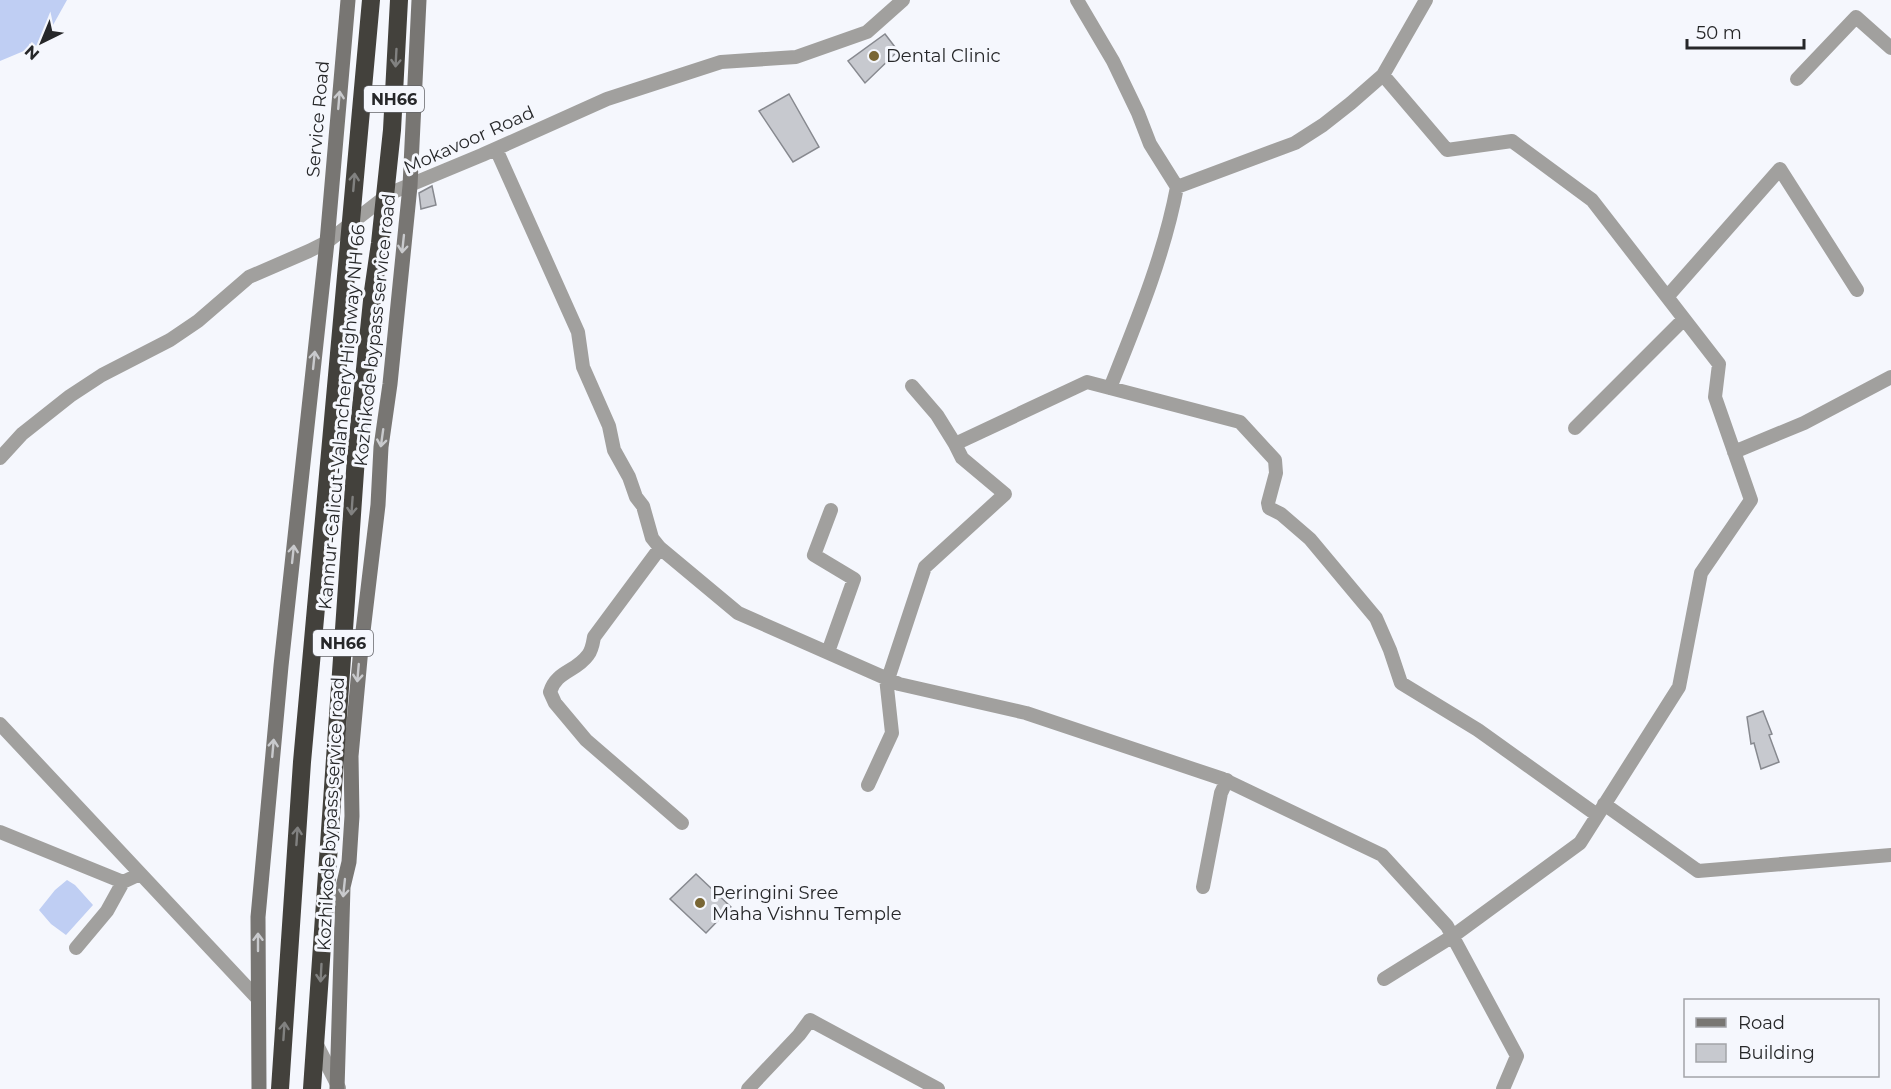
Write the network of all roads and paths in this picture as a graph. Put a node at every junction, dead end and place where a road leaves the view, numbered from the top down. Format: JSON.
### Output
{"nodes":[{"id":1,"x":348,"y":0,"type":"edge"},
{"id":2,"x":371,"y":0,"type":"edge"},
{"id":3,"x":399,"y":0,"type":"edge"},
{"id":4,"x":419,"y":0,"type":"edge"},
{"id":5,"x":903,"y":0,"type":"edge"},
{"id":6,"x":1077,"y":0,"type":"edge"},
{"id":7,"x":1426,"y":0,"type":"edge"},
{"id":8,"x":1891,"y":48,"type":"edge"},
{"id":9,"x":1383,"y":75,"type":"junction"},
{"id":10,"x":1797,"y":79,"type":"dead end"},
{"id":11,"x":496,"y":149,"type":"junction"},
{"id":12,"x":410,"y":186,"type":"junction"},
{"id":13,"x":1177,"y":187,"type":"junction"},
{"id":14,"x":384,"y":197,"type":"junction"},
{"id":15,"x":350,"y":225,"type":"junction"},
{"id":16,"x":327,"y":242,"type":"junction"},
{"id":17,"x":1857,"y":290,"type":"dead end"},
{"id":18,"x":1667,"y":297,"type":"junction"},
{"id":19,"x":1684,"y":318,"type":"junction"},
{"id":20,"x":1891,"y":377,"type":"edge"},
{"id":21,"x":1891,"y":385,"type":"edge"},
{"id":22,"x":912,"y":386,"type":"dead end"},
{"id":23,"x":1876,"y":386,"type":"junction"},
{"id":24,"x":1110,"y":388,"type":"junction"},
{"id":25,"x":1575,"y":428,"type":"dead end"},
{"id":26,"x":955,"y":444,"type":"junction"},
{"id":27,"x":1734,"y":452,"type":"junction"},
{"id":28,"x":0,"y":458,"type":"edge"},
{"id":29,"x":831,"y":510,"type":"dead end"},
{"id":30,"x":660,"y":548,"type":"junction"},
{"id":31,"x":828,"y":652,"type":"junction"},
{"id":32,"x":887,"y":678,"type":"junction"},
{"id":33,"x":0,"y":724,"type":"edge"},
{"id":34,"x":1227,"y":780,"type":"junction"},
{"id":35,"x":868,"y":785,"type":"dead end"},
{"id":36,"x":1601,"y":809,"type":"junction"},
{"id":37,"x":681,"y":823,"type":"dead end"},
{"id":38,"x":0,"y":832,"type":"edge"},
{"id":39,"x":1891,"y":855,"type":"edge"},
{"id":40,"x":140,"y":874,"type":"junction"},
{"id":41,"x":123,"y":882,"type":"junction"},
{"id":42,"x":1203,"y":887,"type":"dead end"},
{"id":43,"x":1453,"y":936,"type":"junction"},
{"id":44,"x":76,"y":948,"type":"dead end"},
{"id":45,"x":1384,"y":979,"type":"dead end"},
{"id":46,"x":258,"y":999,"type":"junction"},
{"id":47,"x":317,"y":1045,"type":"junction"},
{"id":48,"x":338,"y":1088,"type":"edge"},
{"id":49,"x":259,"y":1089,"type":"edge"},
{"id":50,"x":280,"y":1089,"type":"edge"},
{"id":51,"x":312,"y":1089,"type":"edge"},
{"id":52,"x":748,"y":1089,"type":"edge"},
{"id":53,"x":938,"y":1089,"type":"edge"},
{"id":54,"x":1503,"y":1089,"type":"edge"}],
"edges":[{"from":16,"to":1,"type":"street","name":"Service Road","one_way":true},
{"from":15,"to":2,"type":"highway","one_way":true},
{"from":3,"to":14,"type":"highway","name":"Kannur-Calicut-Valanchery Highway NH 66","number":"NH66","one_way":true},
{"from":4,"to":12,"type":"street","name":"Kozhikode bypass service road"},
{"from":5,"to":11,"type":"street","name":"Mokavoor Road"},
{"from":6,"to":13,"type":"street"},
{"from":7,"to":9,"type":"street"},
{"from":8,"to":10,"type":"street"},
{"from":9,"to":13,"type":"street"},
{"from":9,"to":18,"type":"street"},
{"from":11,"to":12,"type":"street","name":"Mokavoor Road"},
{"from":11,"to":30,"type":"street"},
{"from":12,"to":14,"type":"street","name":"Mokavoor Road"},
{"from":12,"to":48,"type":"street","name":"Kozhikode bypass service road","one_way":true},
{"from":13,"to":24,"type":"street"},
{"from":14,"to":15,"type":"street","name":"Mokavoor Road"},
{"from":14,"to":47,"type":"highway","name":"Kannur-Calicut-Valanchery Highway NH 66","number":"NH66","one_way":true},
{"from":15,"to":16,"type":"street","name":"Mokavoor Road"},
{"from":50,"to":15,"type":"highway","one_way":true},
{"from":16,"to":28,"type":"street","name":"Mokavoor Road"},
{"from":46,"to":16,"type":"street","name":"Service Road","one_way":true},
{"from":17,"to":18,"type":"street"},
{"from":18,"to":19,"type":"street"},
{"from":19,"to":25,"type":"street"},
{"from":19,"to":27,"type":"street"},
{"from":20,"to":23,"type":"street"},
{"from":21,"to":23,"type":"street"},
{"from":22,"to":26,"type":"street"},
{"from":23,"to":27,"type":"street"},
{"from":24,"to":26,"type":"street"},
{"from":24,"to":36,"type":"street"},
{"from":26,"to":32,"type":"street"},
{"from":27,"to":36,"type":"street"},
{"from":29,"to":31,"type":"street"},
{"from":30,"to":31,"type":"street"},
{"from":30,"to":37,"type":"street"},
{"from":31,"to":32,"type":"street"},
{"from":32,"to":34,"type":"street"},
{"from":32,"to":35,"type":"street"},
{"from":33,"to":40,"type":"street"},
{"from":34,"to":42,"type":"street"},
{"from":34,"to":43,"type":"street"},
{"from":36,"to":39,"type":"street"},
{"from":36,"to":43,"type":"street"},
{"from":38,"to":41,"type":"street"},
{"from":40,"to":41,"type":"street"},
{"from":40,"to":46,"type":"street"},
{"from":41,"to":44,"type":"street"},
{"from":43,"to":45,"type":"street"},
{"from":43,"to":54,"type":"street"},
{"from":46,"to":49,"type":"street","name":"Service Road"},
{"from":47,"to":48,"type":"street"},
{"from":47,"to":51,"type":"highway","name":"Kannur-Calicut-Valanchery Highway NH 66","number":"NH66"},
{"from":52,"to":53,"type":"street"}]}
